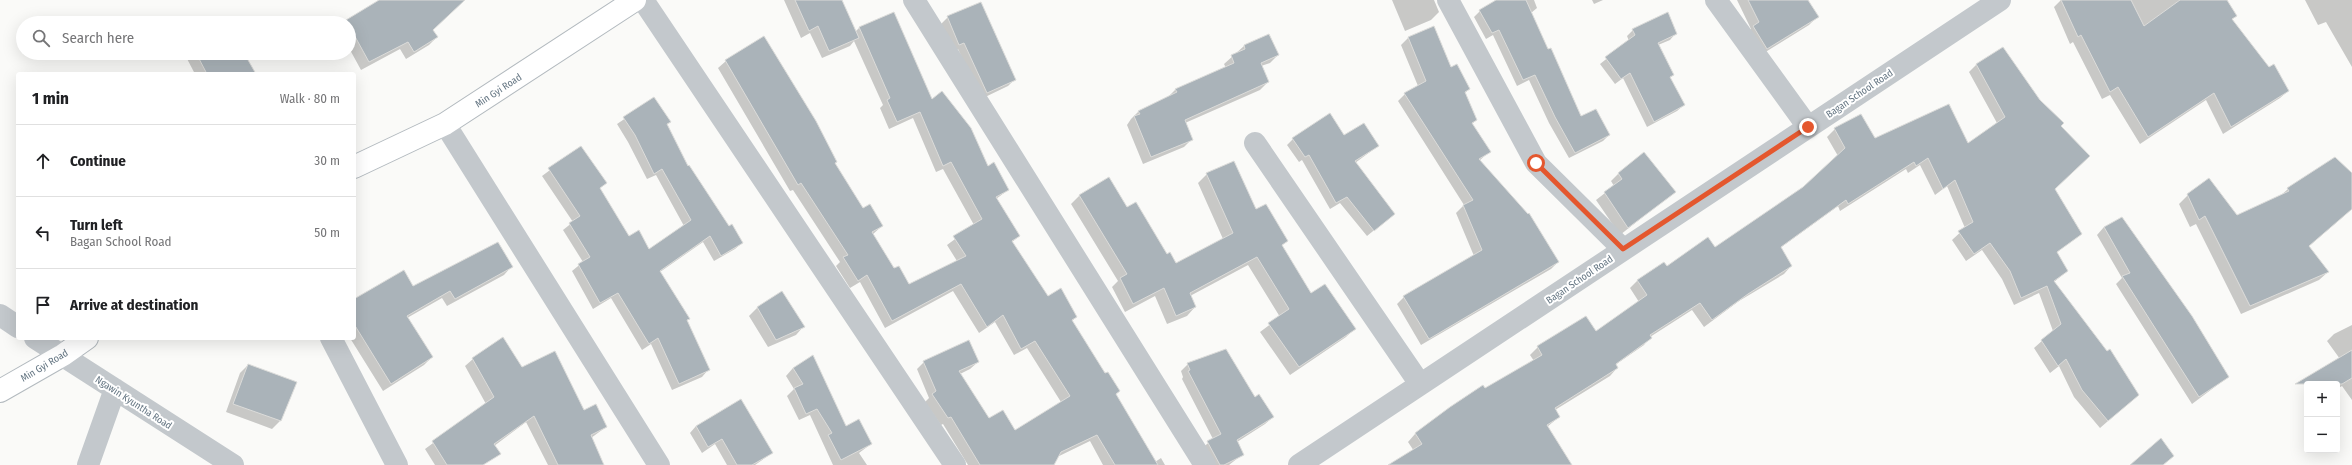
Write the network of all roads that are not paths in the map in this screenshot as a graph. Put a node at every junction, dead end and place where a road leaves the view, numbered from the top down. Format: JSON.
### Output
{"nodes":[{"id":1,"x":635,"y":0,"type":"edge"},
{"id":2,"x":643,"y":0,"type":"edge"},
{"id":3,"x":914,"y":0,"type":"edge"},
{"id":4,"x":1448,"y":0,"type":"edge"},
{"id":5,"x":1716,"y":0,"type":"edge"},
{"id":6,"x":1997,"y":1,"type":"edge"},
{"id":7,"x":445,"y":124,"type":"junction"},
{"id":8,"x":1808,"y":127,"type":"junction"},
{"id":9,"x":1255,"y":143,"type":"dead end"},
{"id":10,"x":356,"y":166,"type":"edge"},
{"id":11,"x":1623,"y":249,"type":"junction"},
{"id":12,"x":0,"y":315,"type":"edge"},
{"id":13,"x":16,"y":326,"type":"edge"},
{"id":14,"x":38,"y":340,"type":"edge"},
{"id":15,"x":84,"y":340,"type":"edge"},
{"id":16,"x":332,"y":340,"type":"edge"},
{"id":17,"x":62,"y":355,"type":"junction"},
{"id":18,"x":1420,"y":384,"type":"junction"},
{"id":19,"x":115,"y":390,"type":"junction"},
{"id":20,"x":0,"y":391,"type":"edge"},
{"id":21,"x":88,"y":465,"type":"edge"},
{"id":22,"x":233,"y":465,"type":"edge"},
{"id":23,"x":397,"y":465,"type":"edge"},
{"id":24,"x":660,"y":465,"type":"edge"},
{"id":25,"x":955,"y":465,"type":"edge"},
{"id":26,"x":1205,"y":465,"type":"edge"},
{"id":27,"x":1299,"y":465,"type":"edge"}],
"edges":[{"from":1,"to":7,"type":"main road","name":"Min Gyi Road"},
{"from":2,"to":25,"type":"street"},
{"from":3,"to":26,"type":"street"},
{"from":4,"to":11,"type":"street"},
{"from":5,"to":8,"type":"street"},
{"from":6,"to":8,"type":"street","name":"Bagan School Road"},
{"from":7,"to":10,"type":"main road","name":"Min Gyi Road"},
{"from":7,"to":24,"type":"street"},
{"from":8,"to":11,"type":"street","name":"Bagan School Road"},
{"from":9,"to":18,"type":"street"},
{"from":11,"to":18,"type":"street","name":"Bagan School Road"},
{"from":12,"to":13,"type":"street"},
{"from":14,"to":17,"type":"street","name":"Ngawin Kyuntha Road"},
{"from":15,"to":17,"type":"main road","name":"Min Gyi Road"},
{"from":16,"to":23,"type":"street"},
{"from":17,"to":19,"type":"street","name":"Ngawin Kyuntha Road"},
{"from":17,"to":20,"type":"main road","name":"Min Gyi Road"},
{"from":18,"to":27,"type":"street","name":"Bagan School Road"},
{"from":19,"to":21,"type":"street"},
{"from":19,"to":22,"type":"street","name":"Ngawin Kyuntha Road"}]}
